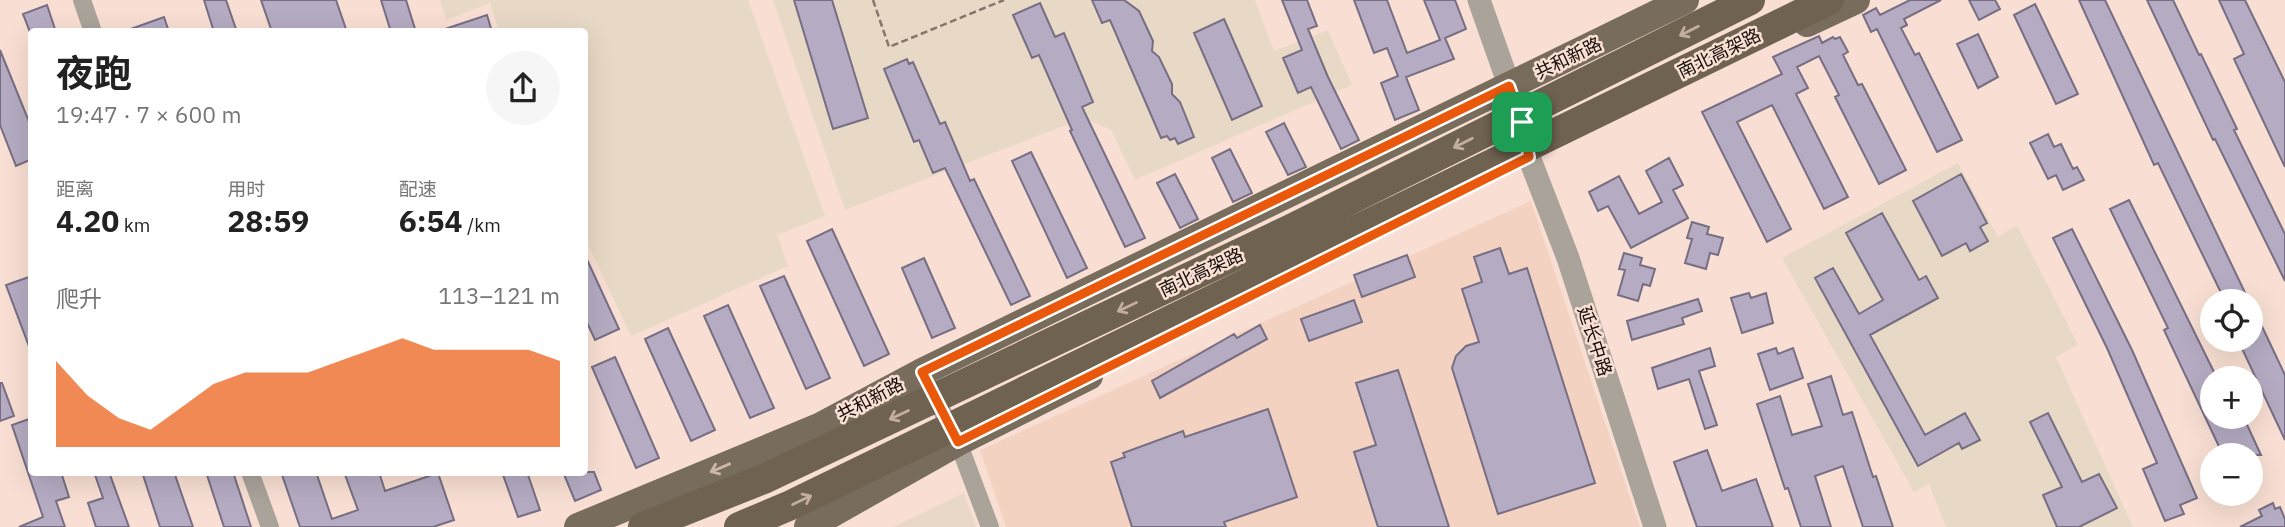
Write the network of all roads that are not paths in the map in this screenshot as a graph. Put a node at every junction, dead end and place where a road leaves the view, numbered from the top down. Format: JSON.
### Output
{"nodes":[{"id":1,"x":82,"y":0,"type":"edge"},
{"id":2,"x":1479,"y":0,"type":"edge"},
{"id":3,"x":1685,"y":0,"type":"edge"},
{"id":4,"x":1750,"y":0,"type":"edge"},
{"id":5,"x":1829,"y":0,"type":"edge"},
{"id":6,"x":1856,"y":0,"type":"edge"},
{"id":7,"x":92,"y":28,"type":"edge"},
{"id":8,"x":1509,"y":86,"type":"junction"},
{"id":9,"x":1529,"y":157,"type":"junction"},
{"id":10,"x":922,"y":372,"type":"junction"},
{"id":11,"x":958,"y":442,"type":"junction"},
{"id":12,"x":251,"y":476,"type":"edge"},
{"id":13,"x":270,"y":527,"type":"edge"},
{"id":14,"x":578,"y":527,"type":"edge"},
{"id":15,"x":643,"y":527,"type":"edge"},
{"id":16,"x":739,"y":527,"type":"edge"},
{"id":17,"x":808,"y":527,"type":"edge"},
{"id":18,"x":990,"y":527,"type":"edge"},
{"id":19,"x":1655,"y":527,"type":"edge"}],
"edges":[{"from":1,"to":7,"type":"street"},
{"from":2,"to":8,"type":"street","name":"延长中路"},
{"from":3,"to":8,"type":"main road","name":"共和新路"},
{"from":4,"to":15,"type":"highway","name":"南北高架路","one_way":true},
{"from":16,"to":5,"type":"highway","name":"南北高架路","one_way":true},
{"from":6,"to":9,"type":"main road"},
{"from":8,"to":9,"type":"street","name":"延长中路"},
{"from":8,"to":10,"type":"main road","name":"共和新路"},
{"from":9,"to":11,"type":"main road"},
{"from":9,"to":19,"type":"street","name":"延长中路"},
{"from":10,"to":11,"type":"street"},
{"from":10,"to":14,"type":"main road","name":"共和新路","one_way":true},
{"from":11,"to":17,"type":"main road"},
{"from":11,"to":18,"type":"street"},
{"from":12,"to":13,"type":"street"}]}
